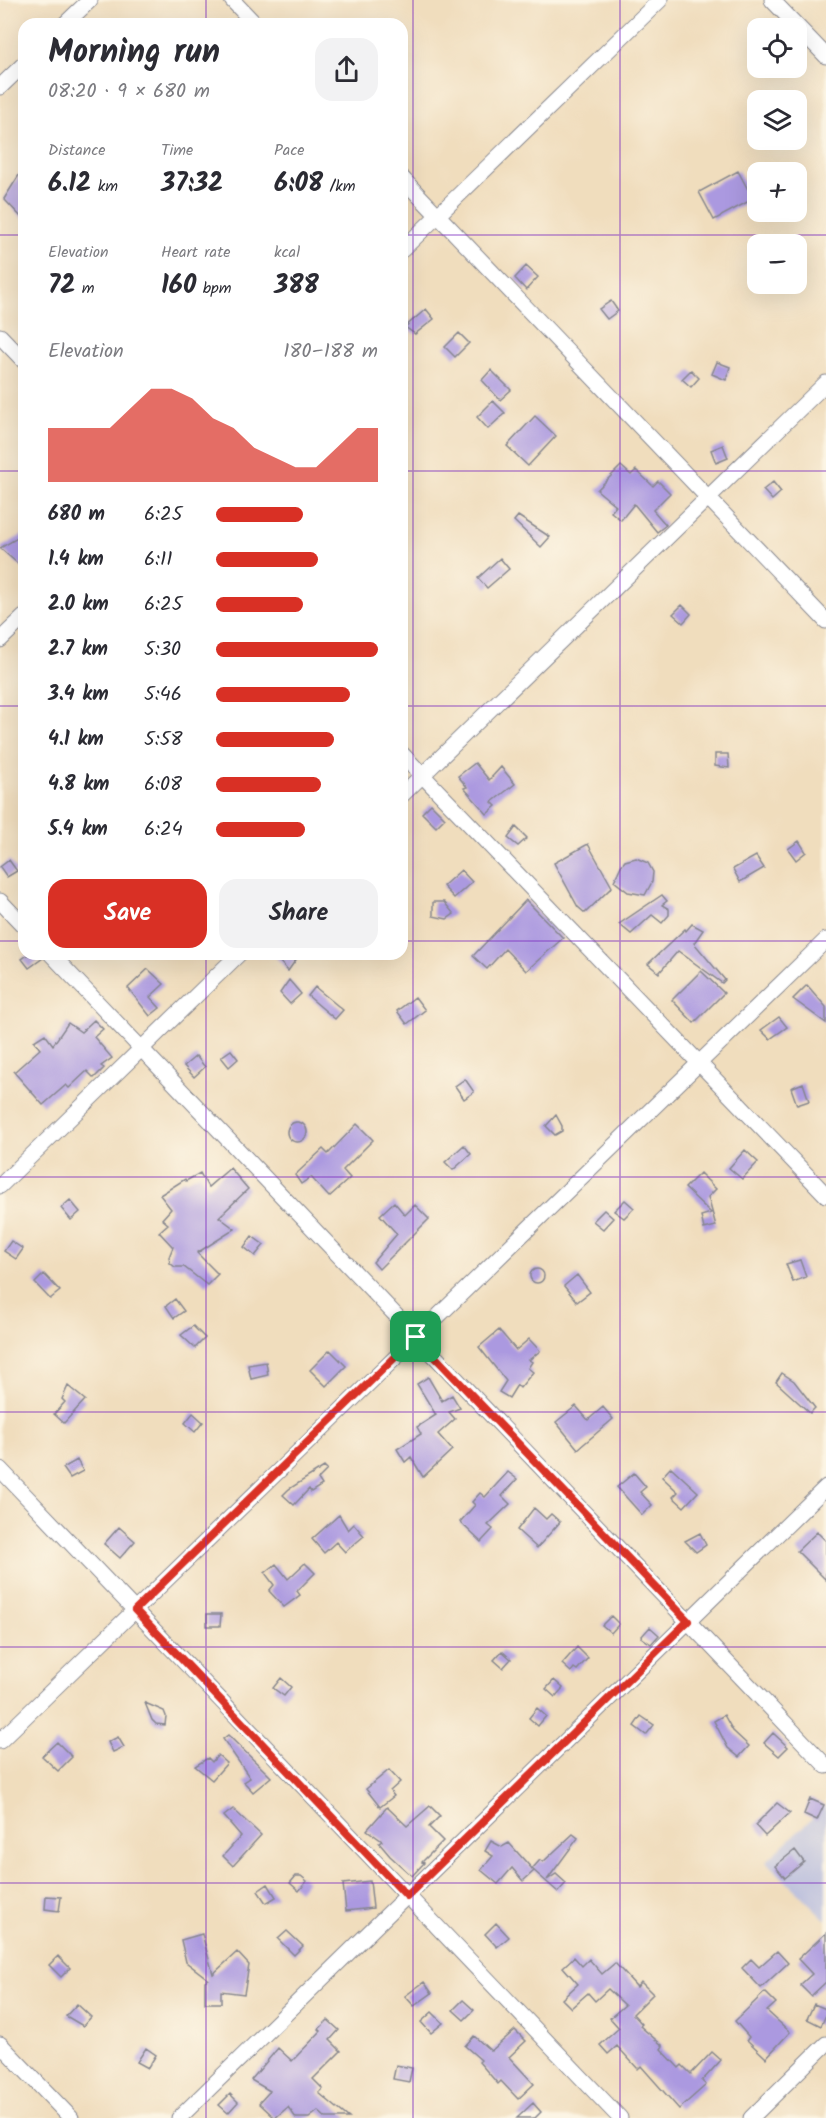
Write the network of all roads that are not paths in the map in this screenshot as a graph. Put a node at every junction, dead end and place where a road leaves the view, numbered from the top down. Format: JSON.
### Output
{"nodes":[{"id":1,"x":90,"y":0,"type":"edge"},
{"id":2,"x":232,"y":0,"type":"edge"},
{"id":3,"x":660,"y":0,"type":"edge"},
{"id":4,"x":772,"y":0,"type":"edge"},
{"id":5,"x":71,"y":18,"type":"edge"},
{"id":6,"x":249,"y":18,"type":"edge"},
{"id":7,"x":826,"y":56,"type":"edge"},
{"id":8,"x":18,"y":70,"type":"edge"},
{"id":9,"x":0,"y":87,"type":"edge"},
{"id":10,"x":408,"y":184,"type":"edge"},
{"id":11,"x":438,"y":215,"type":"junction"},
{"id":12,"x":408,"y":244,"type":"edge"},
{"id":13,"x":0,"y":336,"type":"edge"},
{"id":14,"x":18,"y":355,"type":"edge"},
{"id":15,"x":826,"y":383,"type":"edge"},
{"id":16,"x":708,"y":498,"type":"junction"},
{"id":17,"x":826,"y":621,"type":"edge"},
{"id":18,"x":18,"y":623,"type":"edge"},
{"id":19,"x":0,"y":640,"type":"edge"},
{"id":20,"x":408,"y":760,"type":"edge"},
{"id":21,"x":423,"y":776,"type":"junction"},
{"id":22,"x":408,"y":790,"type":"edge"},
{"id":23,"x":0,"y":901,"type":"edge"},
{"id":24,"x":18,"y":920,"type":"edge"},
{"id":25,"x":826,"y":940,"type":"edge"},
{"id":26,"x":57,"y":960,"type":"edge"},
{"id":27,"x":233,"y":960,"type":"edge"},
{"id":28,"x":141,"y":1049,"type":"junction"},
{"id":29,"x":699,"y":1063,"type":"junction"},
{"id":30,"x":0,"y":1186,"type":"edge"},
{"id":31,"x":826,"y":1195,"type":"edge"},
{"id":32,"x":416,"y":1337,"type":"junction"},
{"id":33,"x":0,"y":1469,"type":"edge"},
{"id":34,"x":826,"y":1487,"type":"edge"},
{"id":35,"x":135,"y":1610,"type":"junction"},
{"id":36,"x":688,"y":1621,"type":"junction"},
{"id":37,"x":0,"y":1741,"type":"edge"},
{"id":38,"x":826,"y":1766,"type":"edge"},
{"id":39,"x":407,"y":1896,"type":"junction"},
{"id":40,"x":0,"y":2044,"type":"edge"},
{"id":41,"x":826,"y":2044,"type":"edge"},
{"id":42,"x":70,"y":2118,"type":"edge"},
{"id":43,"x":179,"y":2118,"type":"edge"},
{"id":44,"x":620,"y":2118,"type":"edge"},
{"id":45,"x":751,"y":2118,"type":"edge"}],
"edges":[{"from":1,"to":5,"type":"street"},
{"from":2,"to":6,"type":"street"},
{"from":3,"to":11,"type":"street"},
{"from":4,"to":7,"type":"street"},
{"from":8,"to":9,"type":"street"},
{"from":10,"to":11,"type":"street"},
{"from":11,"to":12,"type":"street"},
{"from":11,"to":16,"type":"street"},
{"from":13,"to":14,"type":"street"},
{"from":15,"to":16,"type":"street"},
{"from":16,"to":17,"type":"street"},
{"from":16,"to":21,"type":"street"},
{"from":18,"to":19,"type":"street"},
{"from":20,"to":21,"type":"street"},
{"from":21,"to":22,"type":"street"},
{"from":21,"to":29,"type":"street"},
{"from":23,"to":24,"type":"street"},
{"from":25,"to":29,"type":"street"},
{"from":26,"to":28,"type":"street"},
{"from":27,"to":28,"type":"street"},
{"from":28,"to":30,"type":"street"},
{"from":28,"to":32,"type":"street"},
{"from":29,"to":31,"type":"street"},
{"from":29,"to":32,"type":"street"},
{"from":32,"to":35,"type":"street"},
{"from":32,"to":36,"type":"street"},
{"from":33,"to":35,"type":"street"},
{"from":34,"to":36,"type":"street"},
{"from":35,"to":37,"type":"street"},
{"from":35,"to":39,"type":"street"},
{"from":36,"to":38,"type":"street"},
{"from":36,"to":39,"type":"street"},
{"from":39,"to":43,"type":"street"},
{"from":39,"to":44,"type":"street"},
{"from":40,"to":42,"type":"street"},
{"from":41,"to":45,"type":"street"}]}
